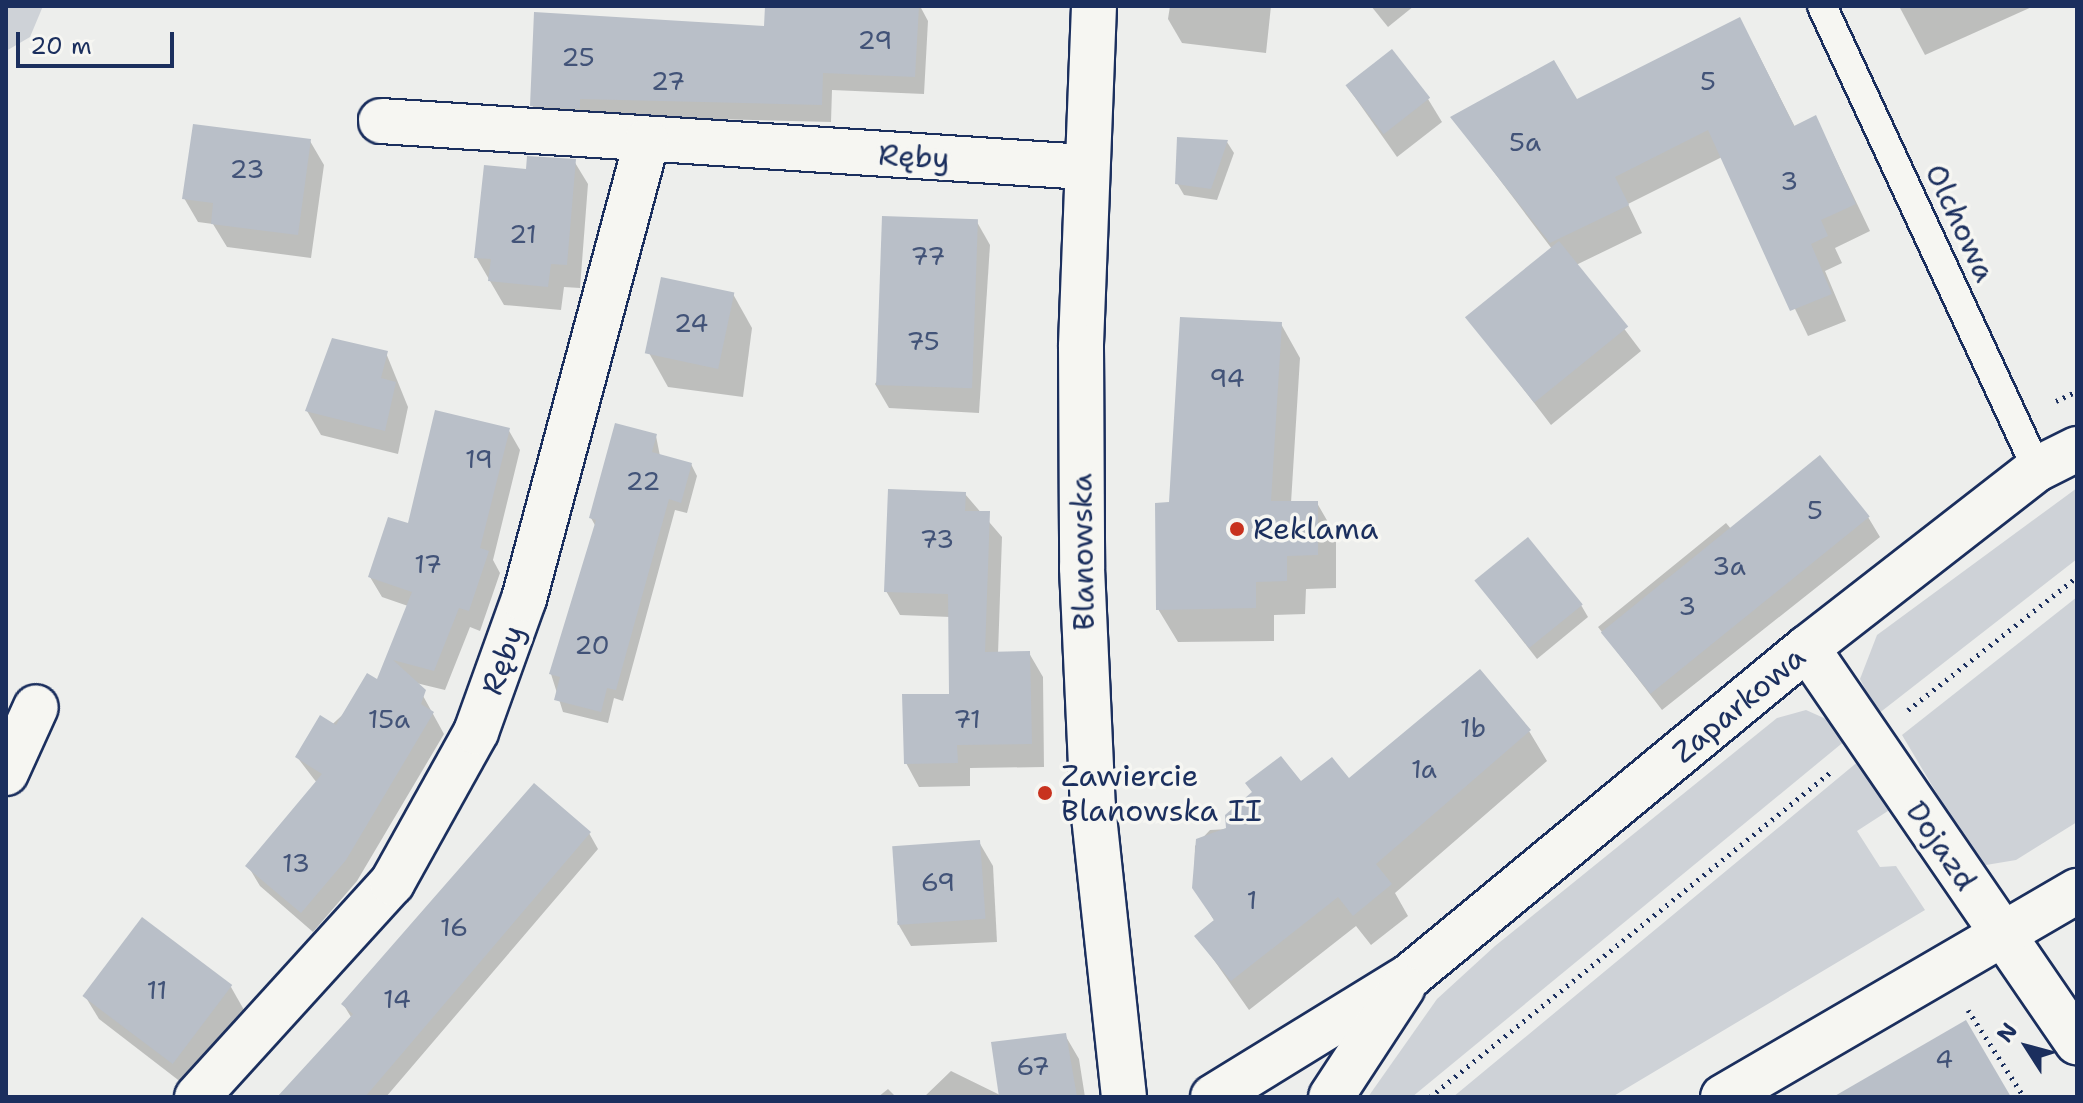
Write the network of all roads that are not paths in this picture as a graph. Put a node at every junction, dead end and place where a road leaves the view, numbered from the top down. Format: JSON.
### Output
{"nodes":[{"id":1,"x":1094,"y":6,"type":"edge"},
{"id":2,"x":1822,"y":6,"type":"edge"},
{"id":3,"x":381,"y":121,"type":"dead end"},
{"id":4,"x":647,"y":141,"type":"junction"},
{"id":5,"x":1085,"y":167,"type":"junction"},
{"id":6,"x":2077,"y":449,"type":"edge"},
{"id":7,"x":2037,"y":469,"type":"junction"},
{"id":8,"x":1807,"y":648,"type":"junction"},
{"id":9,"x":36,"y":707,"type":"dead end"},
{"id":10,"x":6,"y":773,"type":"edge"},
{"id":11,"x":2077,"y":891,"type":"edge"},
{"id":12,"x":2002,"y":937,"type":"junction"},
{"id":13,"x":1411,"y":975,"type":"junction"},
{"id":14,"x":2077,"y":1042,"type":"edge"},
{"id":15,"x":197,"y":1097,"type":"edge"},
{"id":16,"x":1124,"y":1097,"type":"edge"},
{"id":17,"x":1213,"y":1097,"type":"edge"},
{"id":18,"x":1331,"y":1097,"type":"edge"},
{"id":19,"x":1723,"y":1097,"type":"edge"}],
"edges":[{"from":1,"to":5,"type":"street","name":"Blanowska"},
{"from":2,"to":7,"type":"lane","name":"Olchowa"},
{"from":3,"to":4,"type":"street","name":"Ręby"},
{"from":4,"to":5,"type":"street","name":"Ręby"},
{"from":4,"to":15,"type":"street","name":"Ręby"},
{"from":5,"to":16,"type":"street","name":"Blanowska"},
{"from":6,"to":7,"type":"street","name":"Zaparkowa"},
{"from":7,"to":8,"type":"street","name":"Zaparkowa"},
{"from":8,"to":12,"type":"street","name":"Dojazd"},
{"from":8,"to":13,"type":"street","name":"Zaparkowa"},
{"from":9,"to":10,"type":"street"},
{"from":11,"to":12,"type":"street"},
{"from":12,"to":14,"type":"street","name":"Dojazd"},
{"from":12,"to":19,"type":"street"},
{"from":13,"to":17,"type":"street","name":"Zaparkowa"},
{"from":13,"to":18,"type":"street","name":"Zaparkowa"}]}
